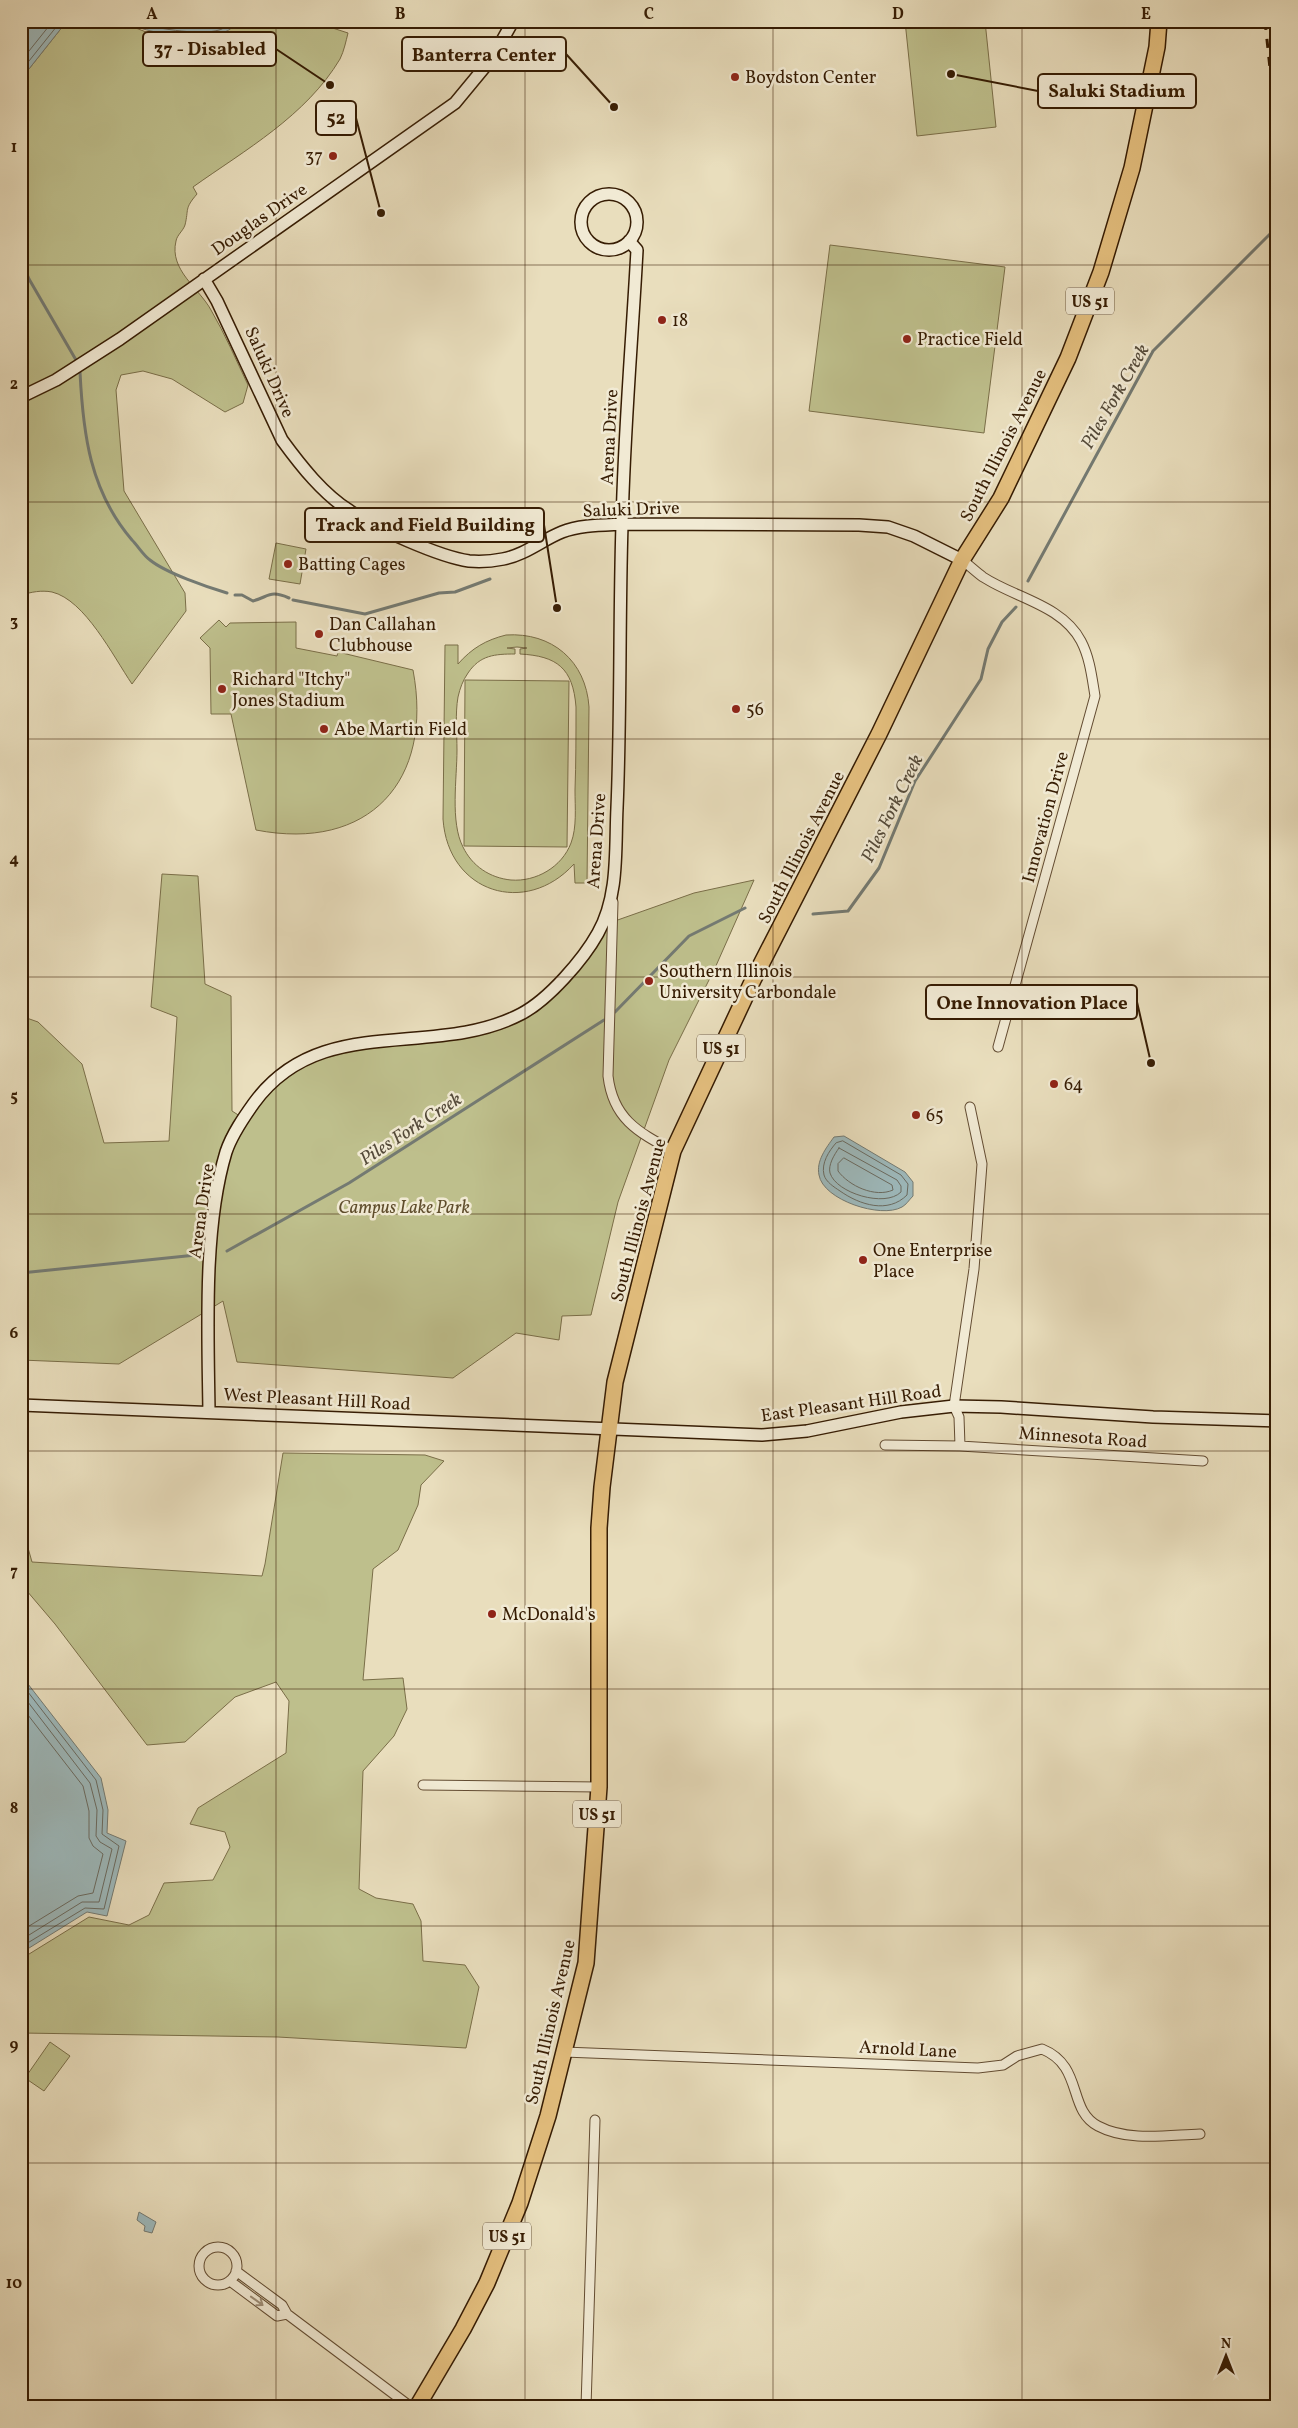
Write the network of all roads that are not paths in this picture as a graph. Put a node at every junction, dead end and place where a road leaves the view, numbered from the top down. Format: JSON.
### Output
{"nodes":[{"id":1,"x":513,"y":21,"type":"edge"},
{"id":2,"x":1159,"y":21,"type":"edge"},
{"id":3,"x":629,"y":241,"type":"junction"},
{"id":4,"x":204,"y":279,"type":"junction"},
{"id":5,"x":21,"y":397,"type":"edge"},
{"id":6,"x":622,"y":524,"type":"junction"},
{"id":7,"x":962,"y":560,"type":"junction"},
{"id":8,"x":613,"y":889,"type":"junction"},
{"id":9,"x":998,"y":1047,"type":"dead end"},
{"id":10,"x":970,"y":1107,"type":"dead end"},
{"id":11,"x":673,"y":1151,"type":"junction"},
{"id":12,"x":21,"y":1405,"type":"edge"},
{"id":13,"x":954,"y":1406,"type":"junction"},
{"id":14,"x":209,"y":1412,"type":"junction"},
{"id":15,"x":1277,"y":1421,"type":"edge"},
{"id":16,"x":610,"y":1430,"type":"junction"},
{"id":17,"x":885,"y":1445,"type":"dead end"},
{"id":18,"x":960,"y":1446,"type":"junction"},
{"id":19,"x":1203,"y":1461,"type":"dead end"},
{"id":20,"x":423,"y":1785,"type":"dead end"},
{"id":21,"x":598,"y":1787,"type":"junction"},
{"id":22,"x":564,"y":2052,"type":"junction"},
{"id":23,"x":595,"y":2120,"type":"dead end"},
{"id":24,"x":1200,"y":2134,"type":"dead end"},
{"id":25,"x":236,"y":2272,"type":"junction"},
{"id":26,"x":230,"y":2281,"type":"junction"},
{"id":27,"x":287,"y":2314,"type":"junction"},
{"id":28,"x":411,"y":2407,"type":"edge"},
{"id":29,"x":417,"y":2407,"type":"edge"},
{"id":30,"x":586,"y":2407,"type":"edge"}],
"edges":[{"from":1,"to":4,"type":"street","name":"Douglas Drive"},
{"from":2,"to":7,"type":"highway","name":"South Illinois Avenue","number":"US 51"},
{"from":3,"to":3,"type":"street"},
{"from":3,"to":6,"type":"street","name":"Arena Drive"},
{"from":4,"to":5,"type":"street","name":"Douglas Drive"},
{"from":4,"to":6,"type":"street","name":"Saluki Drive"},
{"from":6,"to":7,"type":"street","name":"Saluki Drive"},
{"from":6,"to":8,"type":"street","name":"Arena Drive"},
{"from":7,"to":9,"type":"street","name":"Innovation Drive"},
{"from":7,"to":11,"type":"highway","name":"South Illinois Avenue","number":"US 51"},
{"from":8,"to":11,"type":"street"},
{"from":8,"to":14,"type":"street","name":"Arena Drive"},
{"from":10,"to":13,"type":"street"},
{"from":11,"to":16,"type":"highway","name":"South Illinois Avenue","number":"US 51"},
{"from":12,"to":14,"type":"street","name":"West Pleasant Hill Road"},
{"from":13,"to":15,"type":"street","name":"East Pleasant Hill Road"},
{"from":13,"to":16,"type":"street","name":"East Pleasant Hill Road"},
{"from":13,"to":18,"type":"street"},
{"from":14,"to":16,"type":"street","name":"West Pleasant Hill Road"},
{"from":16,"to":21,"type":"highway","name":"South Illinois Avenue","number":"US 51"},
{"from":17,"to":18,"type":"street","name":"Minnesota Road"},
{"from":18,"to":19,"type":"street","name":"Minnesota Road"},
{"from":20,"to":21,"type":"street"},
{"from":21,"to":22,"type":"highway","name":"South Illinois Avenue","number":"US 51"},
{"from":22,"to":24,"type":"street","name":"Arnold Lane"},
{"from":22,"to":29,"type":"highway","name":"South Illinois Avenue","number":"US 51"},
{"from":23,"to":30,"type":"street"},
{"from":25,"to":26,"type":"street"},
{"from":25,"to":26,"type":"street"},
{"from":25,"to":27,"type":"street"},
{"from":26,"to":27,"type":"street","one_way":true},
{"from":27,"to":28,"type":"street"}]}
